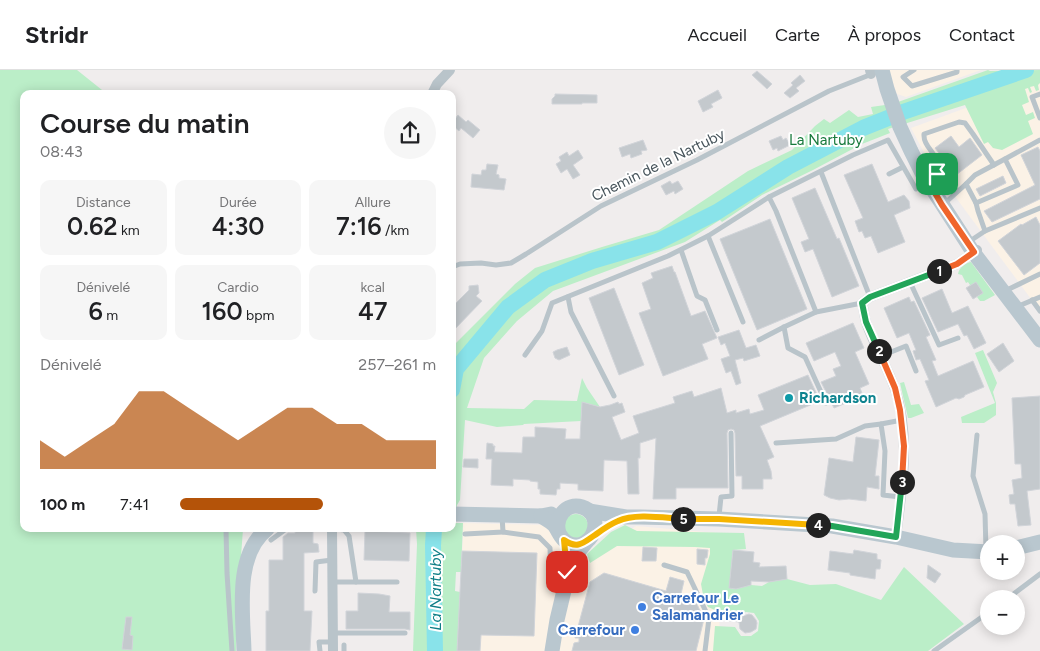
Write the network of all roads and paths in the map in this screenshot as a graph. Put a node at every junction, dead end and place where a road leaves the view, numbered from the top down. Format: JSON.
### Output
{"nodes":[{"id":1,"x":450,"y":70,"type":"edge"},
{"id":2,"x":914,"y":70,"type":"edge"},
{"id":3,"x":957,"y":70,"type":"edge"},
{"id":4,"x":875,"y":72,"type":"edge"},
{"id":5,"x":434,"y":90,"type":"edge"},
{"id":6,"x":1040,"y":94,"type":"edge"},
{"id":7,"x":1038,"y":109,"type":"edge"},
{"id":8,"x":1040,"y":118,"type":"edge"},
{"id":9,"x":1040,"y":140,"type":"edge"},
{"id":10,"x":1005,"y":159,"type":"junction"},
{"id":11,"x":994,"y":165,"type":"junction"},
{"id":12,"x":903,"y":167,"type":"junction"},
{"id":13,"x":821,"y":172,"type":"junction"},
{"id":14,"x":888,"y":174,"type":"dead end"},
{"id":15,"x":966,"y":184,"type":"junction"},
{"id":16,"x":937,"y":195,"type":"junction"},
{"id":17,"x":769,"y":197,"type":"junction"},
{"id":18,"x":976,"y":203,"type":"junction"},
{"id":19,"x":1040,"y":208,"type":"edge"},
{"id":20,"x":985,"y":231,"type":"junction"},
{"id":21,"x":708,"y":236,"type":"junction"},
{"id":22,"x":973,"y":246,"type":"junction"},
{"id":23,"x":681,"y":250,"type":"junction"},
{"id":24,"x":456,"y":266,"type":"edge"},
{"id":25,"x":1040,"y":274,"type":"edge"},
{"id":26,"x":910,"y":282,"type":"junction"},
{"id":27,"x":1009,"y":289,"type":"junction"},
{"id":28,"x":568,"y":297,"type":"junction"},
{"id":29,"x":1040,"y":297,"type":"edge"},
{"id":30,"x":866,"y":300,"type":"junction"},
{"id":31,"x":1027,"y":303,"type":"junction"},
{"id":32,"x":1040,"y":311,"type":"edge"},
{"id":33,"x":816,"y":312,"type":"junction"},
{"id":34,"x":743,"y":322,"type":"dead end"},
{"id":35,"x":784,"y":327,"type":"junction"},
{"id":36,"x":1040,"y":329,"type":"edge"},
{"id":37,"x":717,"y":330,"type":"dead end"},
{"id":38,"x":958,"y":338,"type":"dead end"},
{"id":39,"x":759,"y":340,"type":"dead end"},
{"id":40,"x":1040,"y":340,"type":"edge"},
{"id":41,"x":525,"y":355,"type":"dead end"},
{"id":42,"x":881,"y":356,"type":"junction"},
{"id":43,"x":916,"y":371,"type":"dead end"},
{"id":44,"x":614,"y":396,"type":"dead end"},
{"id":45,"x":826,"y":403,"type":"dead end"},
{"id":46,"x":902,"y":420,"type":"junction"},
{"id":47,"x":881,"y":424,"type":"junction"},
{"id":48,"x":731,"y":433,"type":"dead end"},
{"id":49,"x":977,"y":435,"type":"dead end"},
{"id":50,"x":776,"y":443,"type":"dead end"},
{"id":51,"x":900,"y":497,"type":"junction"},
{"id":52,"x":568,"y":508,"type":"junction"},
{"id":53,"x":588,"y":511,"type":"junction"},
{"id":54,"x":456,"y":514,"type":"edge"},
{"id":55,"x":502,"y":515,"type":"junction"},
{"id":56,"x":541,"y":516,"type":"junction"},
{"id":57,"x":626,"y":518,"type":"junction"},
{"id":58,"x":719,"y":519,"type":"junction"},
{"id":59,"x":226,"y":532,"type":"edge"},
{"id":60,"x":332,"y":532,"type":"edge"},
{"id":61,"x":346,"y":532,"type":"edge"},
{"id":62,"x":502,"y":532,"type":"junction"},
{"id":63,"x":465,"y":534,"type":"dead end"},
{"id":64,"x":269,"y":535,"type":"edge"},
{"id":65,"x":986,"y":535,"type":"edge"},
{"id":66,"x":561,"y":536,"type":"junction"},
{"id":67,"x":896,"y":537,"type":"junction"},
{"id":68,"x":589,"y":539,"type":"junction"},
{"id":69,"x":1040,"y":542,"type":"edge"},
{"id":70,"x":1025,"y":546,"type":"edge"},
{"id":71,"x":980,"y":552,"type":"edge"},
{"id":72,"x":332,"y":560,"type":"junction"},
{"id":73,"x":664,"y":565,"type":"dead end"},
{"id":74,"x":1040,"y":574,"type":"edge"},
{"id":75,"x":332,"y":582,"type":"junction"},
{"id":76,"x":356,"y":582,"type":"junction"},
{"id":77,"x":397,"y":582,"type":"dead end"},
{"id":78,"x":566,"y":582,"type":"junction"},
{"id":79,"x":1019,"y":590,"type":"edge"},
{"id":80,"x":315,"y":591,"type":"dead end"},
{"id":81,"x":980,"y":618,"type":"edge"},
{"id":82,"x":405,"y":633,"type":"dead end"},
{"id":83,"x":333,"y":642,"type":"edge"},
{"id":84,"x":344,"y":645,"type":"dead end"},
{"id":85,"x":232,"y":651,"type":"edge"},
{"id":86,"x":244,"y":651,"type":"edge"},
{"id":87,"x":320,"y":651,"type":"edge"},
{"id":88,"x":344,"y":651,"type":"edge"},
{"id":89,"x":552,"y":651,"type":"edge"},
{"id":90,"x":705,"y":651,"type":"edge"},
{"id":91,"x":934,"y":651,"type":"edge"}],
"edges":[{"from":1,"to":5,"type":"street"},
{"from":2,"to":3,"type":"lane"},
{"from":4,"to":16,"type":"main road"},
{"from":4,"to":24,"type":"lane","name":"Chemin de la Nartuby"},
{"from":6,"to":7,"type":"lane"},
{"from":7,"to":8,"type":"lane"},
{"from":9,"to":10,"type":"lane"},
{"from":10,"to":11,"type":"lane"},
{"from":10,"to":18,"type":"lane"},
{"from":11,"to":15,"type":"lane"},
{"from":11,"to":16,"type":"lane"},
{"from":12,"to":13,"type":"lane"},
{"from":12,"to":14,"type":"lane"},
{"from":12,"to":16,"type":"lane"},
{"from":13,"to":17,"type":"lane"},
{"from":13,"to":30,"type":"lane"},
{"from":15,"to":16,"type":"lane"},
{"from":15,"to":18,"type":"lane"},
{"from":16,"to":22,"type":"main road"},
{"from":17,"to":21,"type":"lane"},
{"from":17,"to":33,"type":"lane"},
{"from":18,"to":20,"type":"lane"},
{"from":19,"to":20,"type":"lane"},
{"from":20,"to":22,"type":"lane"},
{"from":21,"to":23,"type":"lane"},
{"from":21,"to":34,"type":"lane"},
{"from":22,"to":26,"type":"street"},
{"from":22,"to":27,"type":"main road"},
{"from":22,"to":40,"type":"main road"},
{"from":23,"to":28,"type":"lane"},
{"from":23,"to":37,"type":"lane"},
{"from":25,"to":27,"type":"lane"},
{"from":26,"to":30,"type":"street"},
{"from":26,"to":38,"type":"lane"},
{"from":27,"to":31,"type":"main road"},
{"from":28,"to":41,"type":"lane"},
{"from":28,"to":44,"type":"lane"},
{"from":29,"to":31,"type":"lane"},
{"from":30,"to":33,"type":"lane"},
{"from":30,"to":42,"type":"street"},
{"from":31,"to":32,"type":"lane"},
{"from":31,"to":36,"type":"main road"},
{"from":33,"to":35,"type":"lane"},
{"from":35,"to":39,"type":"lane"},
{"from":35,"to":45,"type":"lane"},
{"from":42,"to":43,"type":"lane"},
{"from":42,"to":46,"type":"street"},
{"from":46,"to":47,"type":"lane"},
{"from":46,"to":51,"type":"street"},
{"from":47,"to":50,"type":"lane"},
{"from":47,"to":51,"type":"lane"},
{"from":48,"to":58,"type":"lane"},
{"from":49,"to":65,"type":"lane"},
{"from":51,"to":67,"type":"street"},
{"from":52,"to":53,"type":"main road"},
{"from":52,"to":56,"type":"main road"},
{"from":52,"to":66,"type":"main road"},
{"from":53,"to":57,"type":"main road"},
{"from":53,"to":68,"type":"main road"},
{"from":54,"to":55,"type":"main road"},
{"from":55,"to":56,"type":"main road"},
{"from":55,"to":62,"type":"lane"},
{"from":56,"to":66,"type":"main road"},
{"from":57,"to":58,"type":"main road"},
{"from":57,"to":68,"type":"main road"},
{"from":58,"to":67,"type":"main road"},
{"from":59,"to":85,"type":"lane"},
{"from":60,"to":72,"type":"street"},
{"from":61,"to":76,"type":"lane"},
{"from":62,"to":63,"type":"lane"},
{"from":62,"to":78,"type":"lane"},
{"from":64,"to":86,"type":"main road"},
{"from":66,"to":68,"type":"main road"},
{"from":66,"to":78,"type":"main road"},
{"from":67,"to":71,"type":"main road"},
{"from":68,"to":78,"type":"main road"},
{"from":69,"to":70,"type":"main road"},
{"from":72,"to":75,"type":"street"},
{"from":72,"to":80,"type":"lane"},
{"from":73,"to":90,"type":"lane"},
{"from":74,"to":79,"type":"lane"},
{"from":75,"to":76,"type":"lane"},
{"from":75,"to":83,"type":"street"},
{"from":76,"to":77,"type":"lane"},
{"from":78,"to":89,"type":"main road"},
{"from":81,"to":91,"type":"lane"},
{"from":82,"to":83,"type":"lane"},
{"from":83,"to":87,"type":"lane"},
{"from":84,"to":88,"type":"lane"}]}
